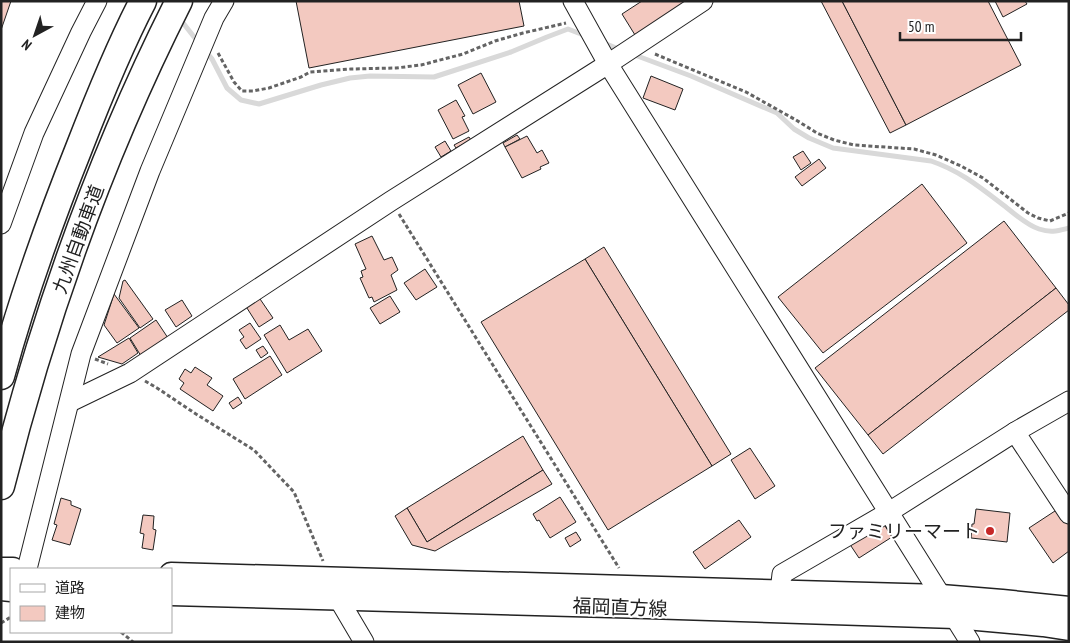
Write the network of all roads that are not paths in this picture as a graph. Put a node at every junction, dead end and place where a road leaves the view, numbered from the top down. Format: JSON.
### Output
{"nodes":[{"id":1,"x":97,"y":1,"type":"edge"},
{"id":2,"x":143,"y":1,"type":"edge"},
{"id":3,"x":179,"y":1,"type":"edge"},
{"id":4,"x":224,"y":1,"type":"edge"},
{"id":5,"x":573,"y":1,"type":"edge"},
{"id":6,"x":703,"y":1,"type":"edge"},
{"id":7,"x":608,"y":64,"type":"junction"},
{"id":8,"x":1,"y":224,"type":"edge"},
{"id":9,"x":1,"y":376,"type":"edge"},
{"id":10,"x":1069,"y":400,"type":"edge"},
{"id":11,"x":70,"y":402,"type":"junction"},
{"id":12,"x":1015,"y":432,"type":"junction"},
{"id":13,"x":1,"y":486,"type":"edge"},
{"id":14,"x":889,"y":512,"type":"junction"},
{"id":15,"x":1069,"y":514,"type":"edge"},
{"id":16,"x":27,"y":568,"type":"edge"},
{"id":17,"x":172,"y":574,"type":"edge"},
{"id":18,"x":334,"y":588,"type":"junction"},
{"id":19,"x":780,"y":592,"type":"junction"},
{"id":20,"x":172,"y":594,"type":"edge"},
{"id":21,"x":941,"y":596,"type":"junction"},
{"id":22,"x":1069,"y":608,"type":"edge"},
{"id":23,"x":955,"y":617,"type":"junction"},
{"id":24,"x":1069,"y":629,"type":"edge"},
{"id":25,"x":364,"y":642,"type":"edge"},
{"id":26,"x":970,"y":642,"type":"edge"}],
"edges":[{"from":1,"to":8,"type":"street"},
{"from":2,"to":9,"type":"highway","name":"九州自動車道"},
{"from":3,"to":13,"type":"highway","name":"九州自動車道"},
{"from":4,"to":11,"type":"street"},
{"from":5,"to":7,"type":"street"},
{"from":6,"to":7,"type":"street"},
{"from":7,"to":11,"type":"street"},
{"from":7,"to":14,"type":"street"},
{"from":10,"to":12,"type":"street"},
{"from":11,"to":16,"type":"street"},
{"from":12,"to":14,"type":"street"},
{"from":12,"to":15,"type":"street"},
{"from":14,"to":19,"type":"street"},
{"from":14,"to":21,"type":"street"},
{"from":17,"to":18,"type":"main road","name":"福岡直方線"},
{"from":18,"to":19,"type":"main road","name":"福岡直方線"},
{"from":18,"to":20,"type":"main road","name":"福岡直方線"},
{"from":18,"to":23,"type":"main road","name":"福岡直方線"},
{"from":18,"to":25,"type":"street"},
{"from":19,"to":21,"type":"main road","name":"福岡直方線"},
{"from":21,"to":22,"type":"main road","name":"福岡直方線"},
{"from":21,"to":23,"type":"street"},
{"from":23,"to":24,"type":"main road","name":"福岡直方線"},
{"from":23,"to":26,"type":"street"}]}
